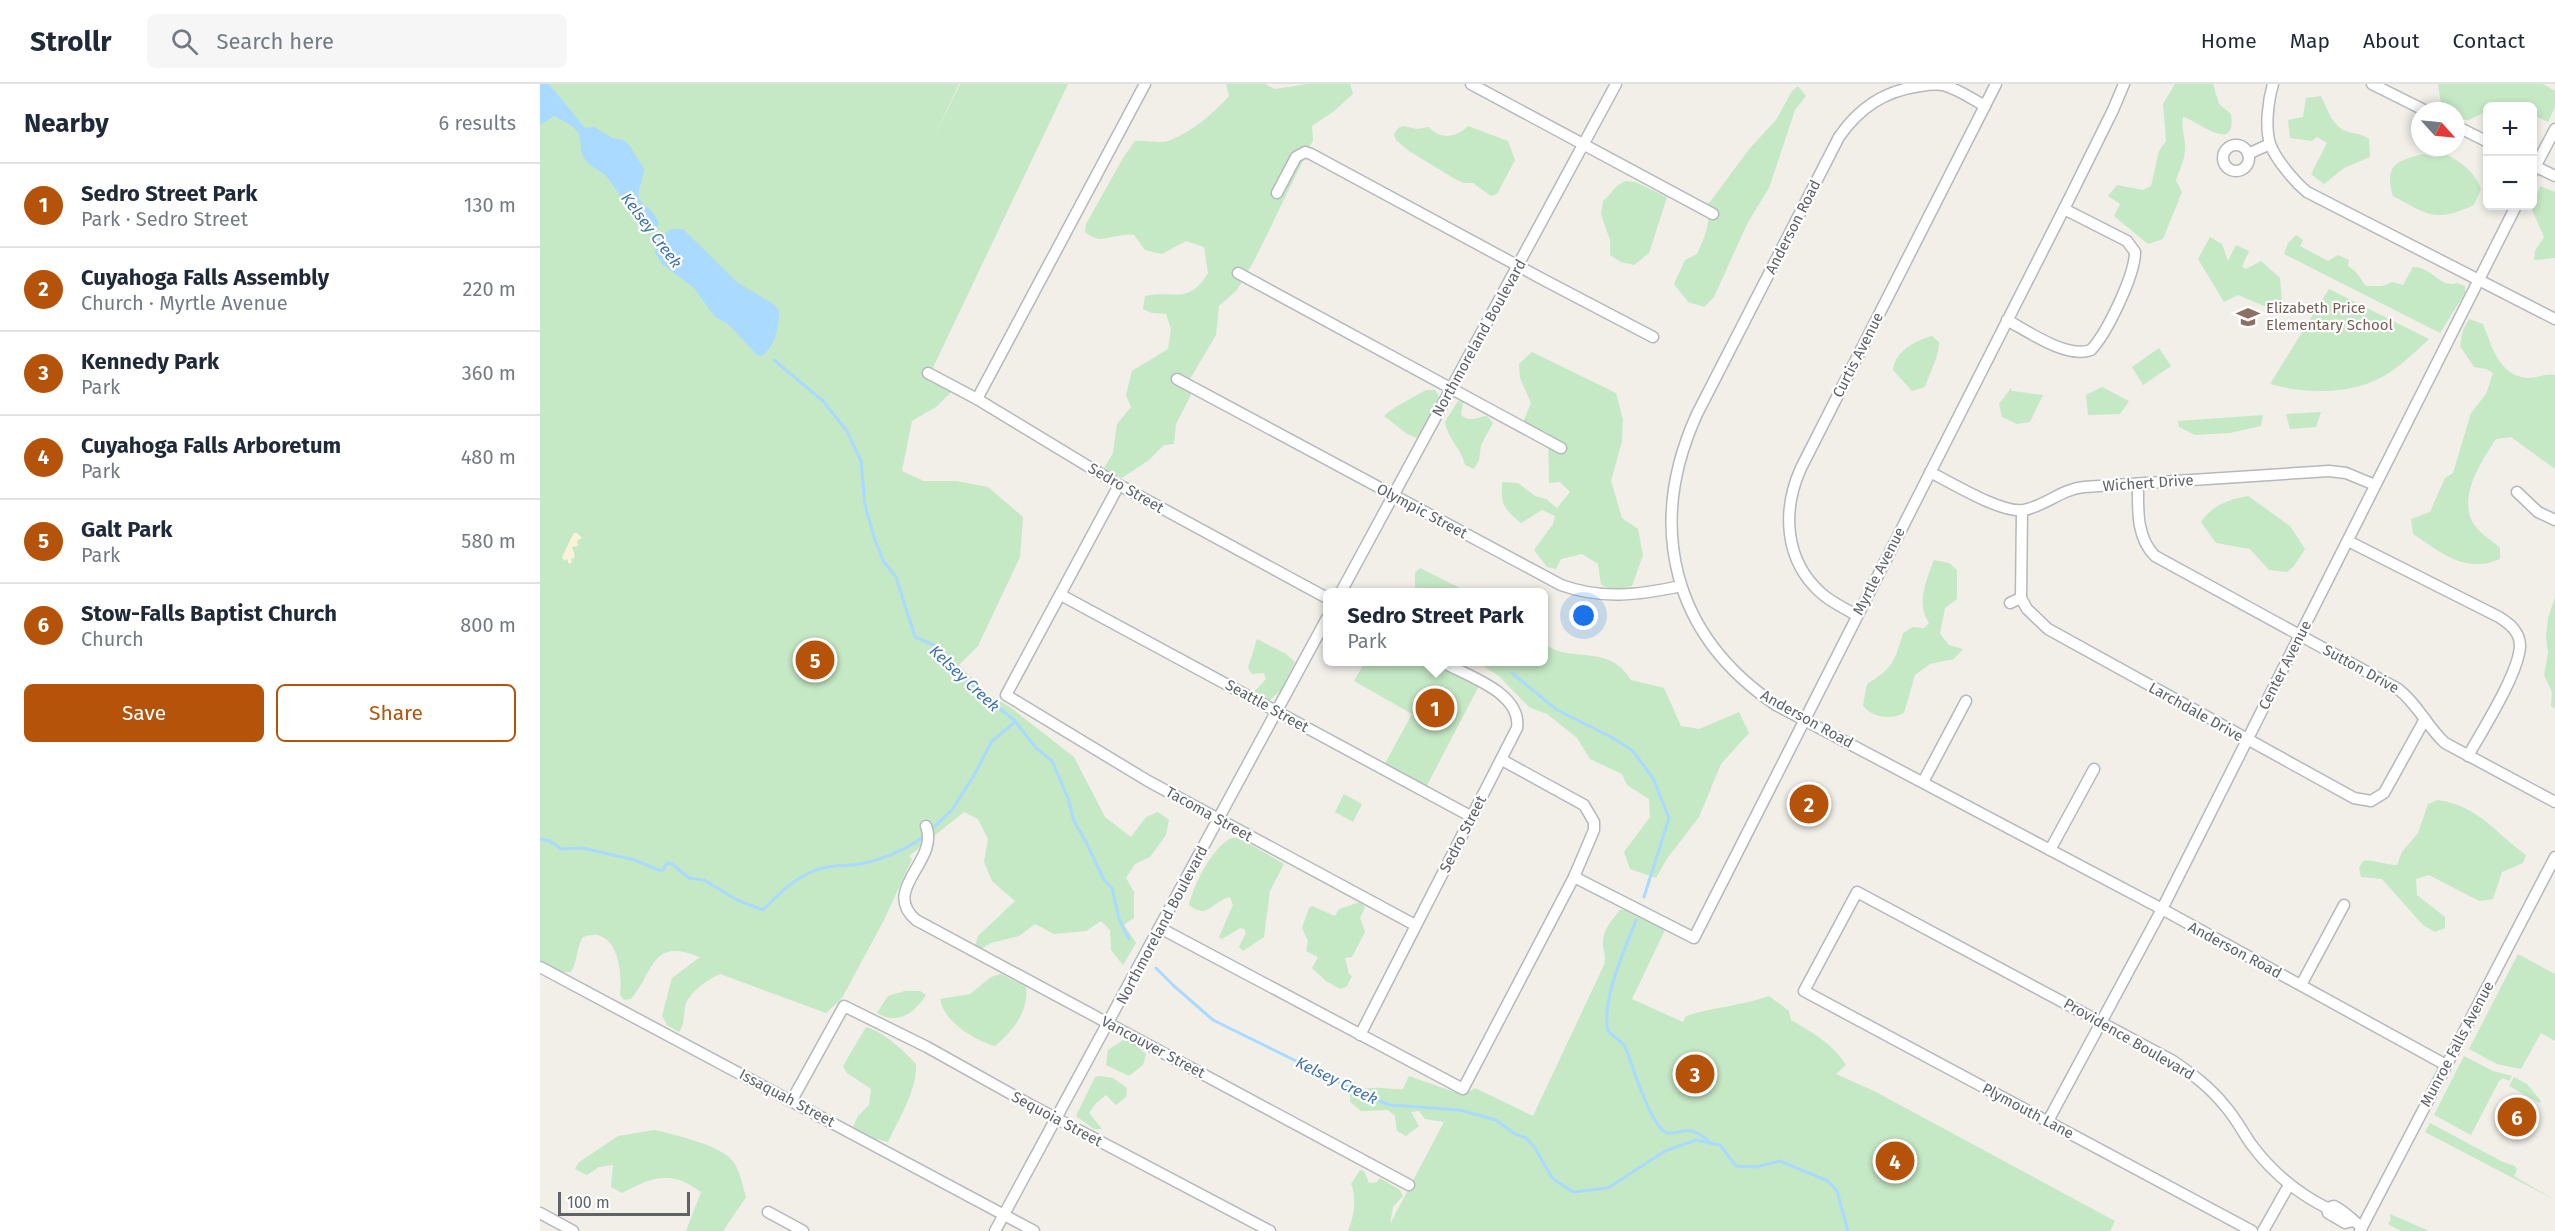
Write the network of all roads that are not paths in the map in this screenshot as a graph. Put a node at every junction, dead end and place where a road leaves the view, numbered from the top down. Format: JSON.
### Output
{"nodes":[{"id":1,"x":1145,"y":84,"type":"edge"},
{"id":2,"x":1471,"y":84,"type":"edge"},
{"id":3,"x":1616,"y":84,"type":"edge"},
{"id":4,"x":1996,"y":84,"type":"edge"},
{"id":5,"x":2124,"y":84,"type":"edge"},
{"id":6,"x":2273,"y":84,"type":"edge"},
{"id":7,"x":2372,"y":84,"type":"edge"},
{"id":8,"x":1945,"y":85,"type":"edge"},
{"id":9,"x":2411,"y":104,"type":"edge"},
{"id":10,"x":1985,"y":106,"type":"junction"},
{"id":11,"x":2555,"y":129,"type":"edge"},
{"id":12,"x":2465,"y":131,"type":"edge"},
{"id":13,"x":2483,"y":140,"type":"edge"},
{"id":14,"x":1584,"y":144,"type":"junction"},
{"id":15,"x":2270,"y":144,"type":"junction"},
{"id":16,"x":2248,"y":154,"type":"dead end"},
{"id":17,"x":2537,"y":162,"type":"edge"},
{"id":18,"x":2537,"y":169,"type":"edge"},
{"id":19,"x":2555,"y":176,"type":"edge"},
{"id":20,"x":1277,"y":193,"type":"dead end"},
{"id":21,"x":2064,"y":209,"type":"junction"},
{"id":22,"x":2514,"y":210,"type":"edge"},
{"id":23,"x":1713,"y":213,"type":"dead end"},
{"id":24,"x":1518,"y":266,"type":"junction"},
{"id":25,"x":1238,"y":273,"type":"dead end"},
{"id":26,"x":2478,"y":281,"type":"junction"},
{"id":27,"x":2555,"y":319,"type":"edge"},
{"id":28,"x":2007,"y":320,"type":"junction"},
{"id":29,"x":1653,"y":337,"type":"dead end"},
{"id":30,"x":928,"y":373,"type":"dead end"},
{"id":31,"x":1177,"y":379,"type":"dead end"},
{"id":32,"x":1452,"y":388,"type":"junction"},
{"id":33,"x":977,"y":399,"type":"junction"},
{"id":34,"x":1561,"y":448,"type":"dead end"},
{"id":35,"x":1930,"y":472,"type":"junction"},
{"id":36,"x":2138,"y":484,"type":"junction"},
{"id":37,"x":1119,"y":485,"type":"junction"},
{"id":38,"x":2375,"y":486,"type":"junction"},
{"id":39,"x":2517,"y":492,"type":"dead end"},
{"id":40,"x":1394,"y":496,"type":"junction"},
{"id":41,"x":2022,"y":511,"type":"junction"},
{"id":42,"x":2555,"y":520,"type":"edge"},
{"id":43,"x":2348,"y":541,"type":"junction"},
{"id":44,"x":1680,"y":586,"type":"junction"},
{"id":45,"x":1343,"y":588,"type":"edge"},
{"id":46,"x":1061,"y":595,"type":"junction"},
{"id":47,"x":1323,"y":596,"type":"edge"},
{"id":48,"x":2021,"y":598,"type":"junction"},
{"id":49,"x":2010,"y":603,"type":"dead end"},
{"id":50,"x":1856,"y":615,"type":"junction"},
{"id":51,"x":1323,"y":625,"type":"edge"},
{"id":52,"x":2300,"y":635,"type":"junction"},
{"id":53,"x":1449,"y":666,"type":"edge"},
{"id":54,"x":1966,"y":700,"type":"dead end"},
{"id":55,"x":1277,"y":711,"type":"junction"},
{"id":56,"x":2425,"y":719,"type":"junction"},
{"id":57,"x":1804,"y":720,"type":"junction"},
{"id":58,"x":2248,"y":740,"type":"junction"},
{"id":59,"x":2468,"y":756,"type":"junction"},
{"id":60,"x":1502,"y":760,"type":"junction"},
{"id":61,"x":2094,"y":769,"type":"dead end"},
{"id":62,"x":1923,"y":782,"type":"junction"},
{"id":63,"x":2555,"y":802,"type":"edge"},
{"id":64,"x":1472,"y":817,"type":"junction"},
{"id":65,"x":1219,"y":820,"type":"junction"},
{"id":66,"x":926,"y":826,"type":"dead end"},
{"id":67,"x":2050,"y":850,"type":"junction"},
{"id":68,"x":2555,"y":857,"type":"edge"},
{"id":69,"x":1574,"y":877,"type":"junction"},
{"id":70,"x":1857,"y":892,"type":"joint"},
{"id":71,"x":2344,"y":905,"type":"dead end"},
{"id":72,"x":2162,"y":909,"type":"junction"},
{"id":73,"x":1415,"y":926,"type":"junction"},
{"id":74,"x":1160,"y":928,"type":"junction"},
{"id":75,"x":540,"y":967,"type":"edge"},
{"id":76,"x":2301,"y":985,"type":"junction"},
{"id":77,"x":1109,"y":1022,"type":"junction"},
{"id":78,"x":2101,"y":1022,"type":"junction"},
{"id":79,"x":1360,"y":1035,"type":"junction"},
{"id":80,"x":2446,"y":1065,"type":"junction"},
{"id":81,"x":792,"y":1100,"type":"junction"},
{"id":82,"x":1057,"y":1118,"type":"junction"},
{"id":83,"x":2048,"y":1121,"type":"junction"},
{"id":84,"x":1409,"y":1185,"type":"dead end"},
{"id":85,"x":2289,"y":1185,"type":"junction"},
{"id":86,"x":768,"y":1212,"type":"dead end"},
{"id":87,"x":540,"y":1213,"type":"edge"},
{"id":88,"x":1004,"y":1216,"type":"junction"},
{"id":89,"x":2358,"y":1226,"type":"edge"},
{"id":90,"x":573,"y":1231,"type":"edge"},
{"id":91,"x":803,"y":1231,"type":"edge"},
{"id":92,"x":995,"y":1231,"type":"edge"},
{"id":93,"x":1034,"y":1231,"type":"edge"},
{"id":94,"x":1270,"y":1231,"type":"edge"},
{"id":95,"x":2252,"y":1231,"type":"edge"},
{"id":96,"x":2263,"y":1231,"type":"edge"}],
"edges":[{"from":1,"to":33,"type":"street"},
{"from":2,"to":14,"type":"street"},
{"from":3,"to":14,"type":"street","name":"Northmoreland Boulevard"},
{"from":4,"to":10,"type":"street","name":"Curtis Avenue"},
{"from":5,"to":21,"type":"street","name":"Myrtle Avenue"},
{"from":6,"to":15,"type":"street"},
{"from":7,"to":9,"type":"street"},
{"from":8,"to":10,"type":"street","name":"Anderson Road"},
{"from":8,"to":44,"type":"street","name":"Anderson Road"},
{"from":10,"to":50,"type":"street","name":"Curtis Avenue"},
{"from":11,"to":17,"type":"street"},
{"from":12,"to":13,"type":"street"},
{"from":14,"to":23,"type":"street"},
{"from":14,"to":24,"type":"street","name":"Northmoreland Boulevard"},
{"from":15,"to":16,"type":"street"},
{"from":15,"to":26,"type":"street"},
{"from":18,"to":19,"type":"street"},
{"from":20,"to":24,"type":"street"},
{"from":21,"to":28,"type":"street","name":"Myrtle Avenue"},
{"from":21,"to":28,"type":"street"},
{"from":22,"to":26,"type":"street","name":"Center Avenue"},
{"from":24,"to":29,"type":"street"},
{"from":24,"to":32,"type":"street","name":"Northmoreland Boulevard"},
{"from":25,"to":32,"type":"street"},
{"from":26,"to":27,"type":"street"},
{"from":26,"to":38,"type":"street","name":"Center Avenue"},
{"from":28,"to":35,"type":"street","name":"Myrtle Avenue"},
{"from":30,"to":33,"type":"street","name":"Sedro Street"},
{"from":31,"to":40,"type":"street","name":"Olympic Street"},
{"from":32,"to":34,"type":"street"},
{"from":32,"to":40,"type":"street","name":"Northmoreland Boulevard"},
{"from":33,"to":37,"type":"street","name":"Sedro Street"},
{"from":35,"to":41,"type":"street"},
{"from":35,"to":50,"type":"street","name":"Myrtle Avenue"},
{"from":36,"to":38,"type":"street","name":"Wichert Drive"},
{"from":36,"to":41,"type":"street","name":"Wichert Drive"},
{"from":36,"to":52,"type":"street","name":"Sutton Drive"},
{"from":37,"to":46,"type":"street"},
{"from":37,"to":47,"type":"street","name":"Sedro Street"},
{"from":38,"to":43,"type":"street","name":"Center Avenue"},
{"from":39,"to":42,"type":"street"},
{"from":40,"to":44,"type":"street","name":"Olympic Street"},
{"from":40,"to":45,"type":"street","name":"Northmoreland Boulevard"},
{"from":41,"to":48,"type":"street"},
{"from":43,"to":52,"type":"street","name":"Center Avenue"},
{"from":43,"to":59,"type":"street"},
{"from":44,"to":57,"type":"street","name":"Anderson Road"},
{"from":46,"to":55,"type":"street","name":"Seattle Street"},
{"from":46,"to":65,"type":"street","name":"Tacoma Street"},
{"from":48,"to":49,"type":"street"},
{"from":48,"to":58,"type":"street","name":"Larchdale Drive"},
{"from":50,"to":57,"type":"street","name":"Myrtle Avenue"},
{"from":51,"to":55,"type":"street","name":"Northmoreland Boulevard"},
{"from":52,"to":56,"type":"street","name":"Sutton Drive"},
{"from":52,"to":58,"type":"street","name":"Center Avenue"},
{"from":53,"to":60,"type":"street","name":"Sedro Street"},
{"from":54,"to":62,"type":"street"},
{"from":55,"to":64,"type":"street","name":"Seattle Street"},
{"from":55,"to":65,"type":"street","name":"Northmoreland Boulevard"},
{"from":56,"to":58,"type":"street","name":"Larchdale Drive"},
{"from":56,"to":59,"type":"street","name":"Sutton Drive"},
{"from":57,"to":62,"type":"street","name":"Anderson Road"},
{"from":57,"to":69,"type":"street","name":"Myrtle Avenue"},
{"from":58,"to":72,"type":"street","name":"Center Avenue"},
{"from":59,"to":63,"type":"street","name":"Sutton Drive"},
{"from":60,"to":64,"type":"street","name":"Sedro Street"},
{"from":60,"to":69,"type":"street"},
{"from":61,"to":67,"type":"street"},
{"from":62,"to":67,"type":"street","name":"Anderson Road"},
{"from":64,"to":73,"type":"street","name":"Sedro Street"},
{"from":65,"to":73,"type":"street","name":"Tacoma Street"},
{"from":65,"to":74,"type":"street","name":"Northmoreland Boulevard"},
{"from":66,"to":77,"type":"street","name":"Vancouver Street"},
{"from":67,"to":72,"type":"street","name":"Anderson Road"},
{"from":68,"to":80,"type":"street","name":"Munroe Falls Avenue"},
{"from":69,"to":79,"type":"street"},
{"from":70,"to":78,"type":"street","name":"Providence Boulevard"},
{"from":70,"to":83,"type":"street","name":"Plymouth Lane"},
{"from":71,"to":76,"type":"street"},
{"from":72,"to":76,"type":"street","name":"Anderson Road"},
{"from":72,"to":78,"type":"street","name":"Center Avenue"},
{"from":73,"to":79,"type":"street","name":"Sedro Street"},
{"from":74,"to":77,"type":"street","name":"Northmoreland Boulevard"},
{"from":74,"to":79,"type":"street"},
{"from":75,"to":81,"type":"street","name":"Issaquah Street"},
{"from":76,"to":80,"type":"street","name":"Anderson Road"},
{"from":77,"to":82,"type":"street","name":"Northmoreland Boulevard"},
{"from":77,"to":84,"type":"street","name":"Vancouver Street"},
{"from":78,"to":83,"type":"street","name":"Center Avenue"},
{"from":78,"to":85,"type":"street","name":"Providence Boulevard"},
{"from":80,"to":89,"type":"street","name":"Munroe Falls Avenue"},
{"from":81,"to":82,"type":"street","name":"Sequoia Street"},
{"from":81,"to":88,"type":"street","name":"Issaquah Street"},
{"from":82,"to":88,"type":"street","name":"Northmoreland Boulevard"},
{"from":82,"to":94,"type":"street","name":"Sequoia Street"},
{"from":83,"to":95,"type":"street","name":"Plymouth Lane"},
{"from":85,"to":89,"type":"street","name":"Providence Boulevard"},
{"from":85,"to":96,"type":"street"},
{"from":86,"to":91,"type":"street"},
{"from":87,"to":90,"type":"street"},
{"from":88,"to":92,"type":"street","name":"Northmoreland Boulevard"},
{"from":88,"to":93,"type":"street","name":"Issaquah Street"}]}
